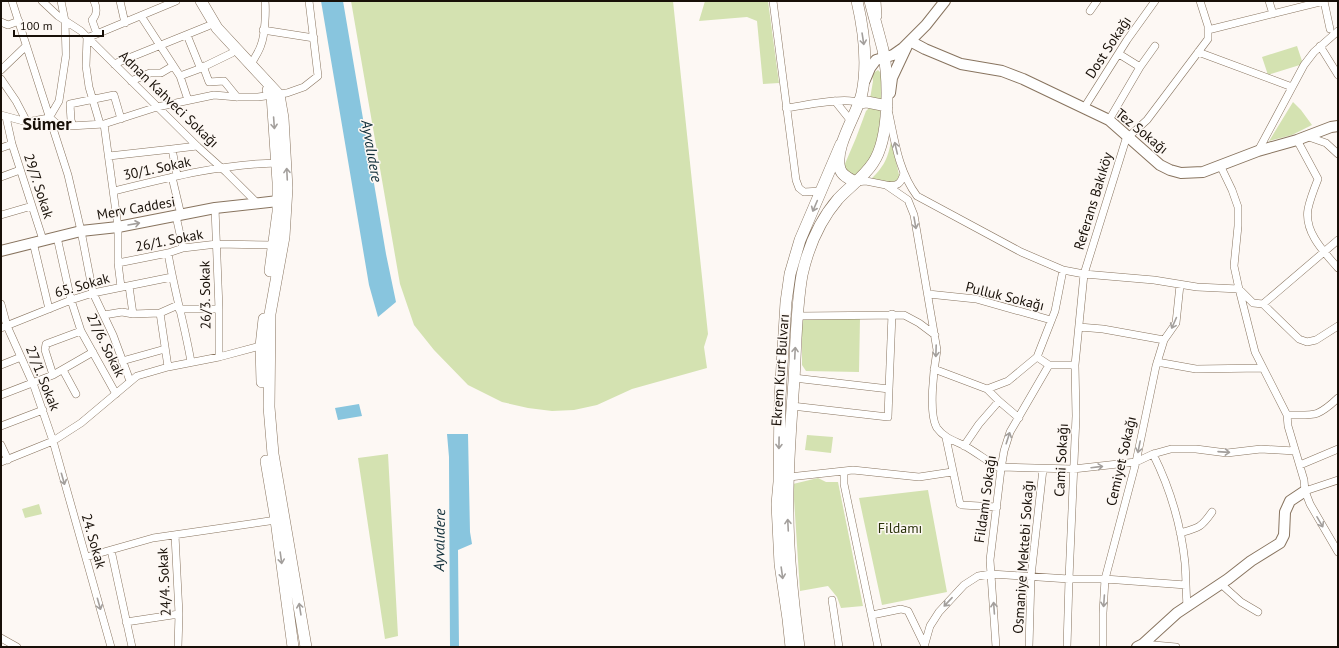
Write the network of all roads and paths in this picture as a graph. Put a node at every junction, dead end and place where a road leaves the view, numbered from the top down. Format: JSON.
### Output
{"nodes":[{"id":1,"x":12,"y":1,"type":"edge"},
{"id":2,"x":42,"y":1,"type":"edge"},
{"id":3,"x":60,"y":1,"type":"edge"},
{"id":4,"x":94,"y":1,"type":"edge"},
{"id":5,"x":120,"y":1,"type":"edge"},
{"id":6,"x":176,"y":1,"type":"edge"},
{"id":7,"x":194,"y":1,"type":"edge"},
{"id":8,"x":202,"y":1,"type":"edge"},
{"id":9,"x":265,"y":1,"type":"edge"},
{"id":10,"x":309,"y":1,"type":"edge"},
{"id":11,"x":773,"y":1,"type":"edge"},
{"id":12,"x":857,"y":1,"type":"edge"},
{"id":13,"x":870,"y":1,"type":"edge"},
{"id":14,"x":877,"y":1,"type":"edge"},
{"id":15,"x":945,"y":1,"type":"edge"},
{"id":16,"x":1097,"y":1,"type":"edge"},
{"id":17,"x":1155,"y":1,"type":"edge"},
{"id":18,"x":1200,"y":1,"type":"edge"},
{"id":19,"x":1269,"y":1,"type":"edge"},
{"id":20,"x":1324,"y":1,"type":"edge"},
{"id":21,"x":1297,"y":4,"type":"edge"},
{"id":22,"x":1090,"y":11,"type":"dead end"},
{"id":23,"x":1273,"y":14,"type":"junction"},
{"id":24,"x":141,"y":16,"type":"junction"},
{"id":25,"x":18,"y":21,"type":"junction"},
{"id":26,"x":65,"y":21,"type":"junction"},
{"id":27,"x":1,"y":22,"type":"edge"},
{"id":28,"x":125,"y":23,"type":"junction"},
{"id":29,"x":208,"y":26,"type":"junction"},
{"id":30,"x":1330,"y":29,"type":"dead end"},
{"id":31,"x":263,"y":30,"type":"junction"},
{"id":32,"x":1208,"y":30,"type":"junction"},
{"id":33,"x":878,"y":31,"type":"junction"},
{"id":34,"x":1338,"y":31,"type":"edge"},
{"id":35,"x":97,"y":34,"type":"junction"},
{"id":36,"x":187,"y":35,"type":"junction"},
{"id":37,"x":88,"y":38,"type":"junction"},
{"id":38,"x":314,"y":38,"type":"junction"},
{"id":39,"x":910,"y":41,"type":"junction"},
{"id":40,"x":26,"y":46,"type":"junction"},
{"id":41,"x":160,"y":46,"type":"junction"},
{"id":42,"x":1155,"y":46,"type":"dead end"},
{"id":43,"x":1320,"y":46,"type":"junction"},
{"id":44,"x":1198,"y":52,"type":"junction"},
{"id":45,"x":232,"y":53,"type":"junction"},
{"id":46,"x":1119,"y":54,"type":"junction"},
{"id":47,"x":884,"y":57,"type":"junction"},
{"id":48,"x":114,"y":64,"type":"junction"},
{"id":49,"x":251,"y":65,"type":"junction"},
{"id":50,"x":173,"y":66,"type":"junction"},
{"id":51,"x":202,"y":67,"type":"junction"},
{"id":52,"x":1140,"y":67,"type":"junction"},
{"id":53,"x":1,"y":70,"type":"edge"},
{"id":54,"x":180,"y":76,"type":"junction"},
{"id":55,"x":1338,"y":76,"type":"edge"},
{"id":56,"x":1,"y":79,"type":"edge"},
{"id":57,"x":131,"y":81,"type":"junction"},
{"id":58,"x":863,"y":84,"type":"junction"},
{"id":59,"x":1292,"y":87,"type":"junction"},
{"id":60,"x":276,"y":95,"type":"junction"},
{"id":61,"x":237,"y":97,"type":"junction"},
{"id":62,"x":93,"y":100,"type":"junction"},
{"id":63,"x":188,"y":100,"type":"junction"},
{"id":64,"x":835,"y":101,"type":"junction"},
{"id":65,"x":859,"y":103,"type":"junction"},
{"id":66,"x":887,"y":106,"type":"junction"},
{"id":67,"x":157,"y":107,"type":"junction"},
{"id":68,"x":786,"y":108,"type":"junction"},
{"id":69,"x":1084,"y":108,"type":"junction"},
{"id":70,"x":4,"y":116,"type":"edge"},
{"id":71,"x":49,"y":118,"type":"junction"},
{"id":72,"x":121,"y":119,"type":"junction"},
{"id":73,"x":1109,"y":120,"type":"junction"},
{"id":74,"x":851,"y":121,"type":"junction"},
{"id":75,"x":27,"y":122,"type":"junction"},
{"id":76,"x":102,"y":124,"type":"junction"},
{"id":77,"x":73,"y":126,"type":"junction"},
{"id":78,"x":1338,"y":126,"type":"edge"},
{"id":79,"x":1129,"y":137,"type":"junction"},
{"id":80,"x":1301,"y":138,"type":"junction"},
{"id":81,"x":12,"y":144,"type":"junction"},
{"id":82,"x":841,"y":144,"type":"junction"},
{"id":83,"x":197,"y":146,"type":"junction"},
{"id":84,"x":1,"y":148,"type":"edge"},
{"id":85,"x":172,"y":149,"type":"junction"},
{"id":86,"x":1258,"y":151,"type":"junction"},
{"id":87,"x":1338,"y":154,"type":"edge"},
{"id":88,"x":108,"y":156,"type":"junction"},
{"id":89,"x":277,"y":163,"type":"junction"},
{"id":90,"x":1220,"y":165,"type":"junction"},
{"id":91,"x":222,"y":168,"type":"junction"},
{"id":92,"x":20,"y":170,"type":"junction"},
{"id":93,"x":904,"y":173,"type":"junction"},
{"id":94,"x":174,"y":176,"type":"junction"},
{"id":95,"x":1,"y":177,"type":"edge"},
{"id":96,"x":856,"y":182,"type":"junction"},
{"id":97,"x":886,"y":185,"type":"junction"},
{"id":98,"x":114,"y":191,"type":"junction"},
{"id":99,"x":821,"y":191,"type":"junction"},
{"id":100,"x":917,"y":196,"type":"junction"},
{"id":101,"x":282,"y":200,"type":"junction"},
{"id":102,"x":908,"y":200,"type":"junction"},
{"id":103,"x":257,"y":203,"type":"junction"},
{"id":104,"x":32,"y":206,"type":"junction"},
{"id":105,"x":215,"y":208,"type":"junction"},
{"id":106,"x":1,"y":215,"type":"edge"},
{"id":107,"x":179,"y":216,"type":"junction"},
{"id":108,"x":118,"y":227,"type":"junction"},
{"id":109,"x":82,"y":231,"type":"junction"},
{"id":110,"x":57,"y":237,"type":"junction"},
{"id":111,"x":43,"y":240,"type":"junction"},
{"id":112,"x":1338,"y":240,"type":"edge"},
{"id":113,"x":33,"y":242,"type":"junction"},
{"id":114,"x":217,"y":244,"type":"junction"},
{"id":115,"x":274,"y":245,"type":"junction"},
{"id":116,"x":183,"y":248,"type":"junction"},
{"id":117,"x":1,"y":250,"type":"edge"},
{"id":118,"x":1324,"y":251,"type":"junction"},
{"id":119,"x":168,"y":253,"type":"junction"},
{"id":120,"x":118,"y":263,"type":"junction"},
{"id":121,"x":1338,"y":268,"type":"edge"},
{"id":122,"x":1063,"y":270,"type":"junction"},
{"id":123,"x":1084,"y":274,"type":"junction"},
{"id":124,"x":172,"y":277,"type":"junction"},
{"id":125,"x":1180,"y":285,"type":"junction"},
{"id":126,"x":129,"y":286,"type":"junction"},
{"id":127,"x":121,"y":287,"type":"junction"},
{"id":128,"x":1239,"y":289,"type":"junction"},
{"id":129,"x":93,"y":293,"type":"junction"},
{"id":130,"x":928,"y":294,"type":"junction"},
{"id":131,"x":71,"y":300,"type":"junction"},
{"id":132,"x":1,"y":304,"type":"edge"},
{"id":133,"x":1263,"y":304,"type":"junction"},
{"id":134,"x":179,"y":307,"type":"junction"},
{"id":135,"x":49,"y":309,"type":"junction"},
{"id":136,"x":219,"y":310,"type":"junction"},
{"id":137,"x":160,"y":313,"type":"junction"},
{"id":138,"x":133,"y":314,"type":"junction"},
{"id":139,"x":892,"y":314,"type":"junction"},
{"id":140,"x":104,"y":315,"type":"junction"},
{"id":141,"x":798,"y":316,"type":"junction"},
{"id":142,"x":1052,"y":320,"type":"junction"},
{"id":143,"x":1338,"y":326,"type":"edge"},
{"id":144,"x":4,"y":327,"type":"edge"},
{"id":145,"x":1079,"y":327,"type":"junction"},
{"id":146,"x":81,"y":330,"type":"junction"},
{"id":147,"x":935,"y":335,"type":"junction"},
{"id":148,"x":1164,"y":340,"type":"junction"},
{"id":149,"x":266,"y":345,"type":"junction"},
{"id":150,"x":165,"y":349,"type":"junction"},
{"id":151,"x":93,"y":352,"type":"junction"},
{"id":152,"x":21,"y":356,"type":"junction"},
{"id":153,"x":219,"y":357,"type":"junction"},
{"id":154,"x":1037,"y":357,"type":"junction"},
{"id":155,"x":122,"y":361,"type":"junction"},
{"id":156,"x":191,"y":362,"type":"junction"},
{"id":157,"x":1157,"y":362,"type":"junction"},
{"id":158,"x":1049,"y":365,"type":"junction"},
{"id":159,"x":1075,"y":365,"type":"junction"},
{"id":160,"x":1,"y":366,"type":"edge"},
{"id":161,"x":168,"y":367,"type":"junction"},
{"id":162,"x":1263,"y":368,"type":"junction"},
{"id":163,"x":934,"y":369,"type":"junction"},
{"id":164,"x":63,"y":370,"type":"junction"},
{"id":165,"x":53,"y":375,"type":"junction"},
{"id":166,"x":794,"y":378,"type":"junction"},
{"id":167,"x":130,"y":381,"type":"junction"},
{"id":168,"x":32,"y":383,"type":"junction"},
{"id":169,"x":889,"y":389,"type":"junction"},
{"id":170,"x":987,"y":389,"type":"junction"},
{"id":171,"x":76,"y":394,"type":"dead end"},
{"id":172,"x":116,"y":394,"type":"junction"},
{"id":173,"x":1,"y":395,"type":"edge"},
{"id":174,"x":1338,"y":398,"type":"edge"},
{"id":175,"x":998,"y":401,"type":"junction"},
{"id":176,"x":792,"y":406,"type":"junction"},
{"id":177,"x":43,"y":410,"type":"junction"},
{"id":178,"x":1287,"y":415,"type":"junction"},
{"id":179,"x":1019,"y":418,"type":"junction"},
{"id":180,"x":1,"y":426,"type":"edge"},
{"id":181,"x":946,"y":438,"type":"junction"},
{"id":182,"x":53,"y":441,"type":"junction"},
{"id":183,"x":1,"y":444,"type":"edge"},
{"id":184,"x":964,"y":446,"type":"junction"},
{"id":185,"x":1338,"y":449,"type":"edge"},
{"id":186,"x":1295,"y":451,"type":"junction"},
{"id":187,"x":1153,"y":454,"type":"junction"},
{"id":188,"x":4,"y":461,"type":"edge"},
{"id":189,"x":1136,"y":462,"type":"junction"},
{"id":190,"x":1300,"y":465,"type":"junction"},
{"id":191,"x":1001,"y":468,"type":"junction"},
{"id":192,"x":1042,"y":469,"type":"junction"},
{"id":193,"x":1073,"y":469,"type":"junction"},
{"id":194,"x":844,"y":471,"type":"junction"},
{"id":195,"x":952,"y":472,"type":"junction"},
{"id":196,"x":789,"y":477,"type":"junction"},
{"id":197,"x":1338,"y":480,"type":"edge"},
{"id":198,"x":1305,"y":491,"type":"junction"},
{"id":199,"x":997,"y":507,"type":"junction"},
{"id":200,"x":1212,"y":512,"type":"dead end"},
{"id":201,"x":276,"y":520,"type":"junction"},
{"id":202,"x":1180,"y":533,"type":"junction"},
{"id":203,"x":175,"y":535,"type":"junction"},
{"id":204,"x":111,"y":550,"type":"junction"},
{"id":205,"x":1338,"y":552,"type":"edge"},
{"id":206,"x":86,"y":557,"type":"junction"},
{"id":207,"x":991,"y":574,"type":"junction"},
{"id":208,"x":1031,"y":576,"type":"junction"},
{"id":209,"x":1069,"y":579,"type":"junction"},
{"id":210,"x":1105,"y":579,"type":"junction"},
{"id":211,"x":1186,"y":584,"type":"junction"},
{"id":212,"x":1221,"y":584,"type":"junction"},
{"id":213,"x":832,"y":600,"type":"dead end"},
{"id":214,"x":1187,"y":606,"type":"junction"},
{"id":215,"x":1258,"y":612,"type":"dead end"},
{"id":216,"x":179,"y":614,"type":"junction"},
{"id":217,"x":872,"y":615,"type":"junction"},
{"id":218,"x":126,"y":622,"type":"junction"},
{"id":219,"x":1,"y":638,"type":"edge"},
{"id":220,"x":1140,"y":645,"type":"edge"},
{"id":221,"x":14,"y":646,"type":"edge"},
{"id":222,"x":924,"y":646,"type":"edge"},
{"id":223,"x":111,"y":647,"type":"edge"},
{"id":224,"x":132,"y":647,"type":"edge"},
{"id":225,"x":178,"y":647,"type":"edge"},
{"id":226,"x":293,"y":647,"type":"edge"},
{"id":227,"x":306,"y":647,"type":"edge"},
{"id":228,"x":791,"y":647,"type":"edge"},
{"id":229,"x":799,"y":647,"type":"edge"},
{"id":230,"x":839,"y":647,"type":"edge"},
{"id":231,"x":878,"y":647,"type":"edge"},
{"id":232,"x":996,"y":647,"type":"edge"},
{"id":233,"x":1029,"y":647,"type":"edge"},
{"id":234,"x":1067,"y":647,"type":"edge"},
{"id":235,"x":1103,"y":647,"type":"edge"},
{"id":236,"x":1176,"y":647,"type":"edge"}],
"edges":[{"from":1,"to":25,"type":"street"},
{"from":2,"to":26,"type":"street","name":"Adnan Kahveci Sokağı"},
{"from":3,"to":26,"type":"street"},
{"from":4,"to":35,"type":"street"},
{"from":5,"to":28,"type":"street"},
{"from":6,"to":24,"type":"street"},
{"from":7,"to":29,"type":"main road"},
{"from":8,"to":49,"type":"main road"},
{"from":9,"to":31,"type":"street"},
{"from":10,"to":38,"type":"street"},
{"from":11,"to":68,"type":"street"},
{"from":12,"to":58,"type":"main road","name":"Ekrem Kurt Bulvarı","one_way":true},
{"from":13,"to":33,"type":"main road","name":"Ekrem Kurt Bulvarı"},
{"from":14,"to":33,"type":"street"},
{"from":15,"to":39,"type":"street"},
{"from":16,"to":22,"type":"street"},
{"from":17,"to":46,"type":"street","name":"Dost Sokağı"},
{"from":18,"to":32,"type":"street"},
{"from":19,"to":23,"type":"street"},
{"from":20,"to":21,"type":"street"},
{"from":20,"to":30,"type":"street"},
{"from":21,"to":23,"type":"street"},
{"from":23,"to":32,"type":"street"},
{"from":24,"to":28,"type":"street"},
{"from":24,"to":41,"type":"street"},
{"from":25,"to":27,"type":"street"},
{"from":25,"to":40,"type":"street"},
{"from":26,"to":37,"type":"street","name":"Adnan Kahveci Sokağı"},
{"from":26,"to":71,"type":"street"},
{"from":28,"to":35,"type":"street"},
{"from":29,"to":36,"type":"street"},
{"from":29,"to":45,"type":"main road"},
{"from":31,"to":38,"type":"street"},
{"from":31,"to":49,"type":"street"},
{"from":32,"to":44,"type":"street"},
{"from":33,"to":47,"type":"main road","name":"Ekrem Kurt Bulvarı"},
{"from":34,"to":43,"type":"street"},
{"from":35,"to":37,"type":"street"},
{"from":36,"to":41,"type":"street"},
{"from":36,"to":51,"type":"street"},
{"from":37,"to":48,"type":"street","name":"Adnan Kahveci Sokağı"},
{"from":37,"to":62,"type":"street"},
{"from":38,"to":60,"type":"street"},
{"from":39,"to":47,"type":"street"},
{"from":39,"to":66,"type":"street"},
{"from":39,"to":69,"type":"street","name":"Tez Sokağı"},
{"from":40,"to":53,"type":"street"},
{"from":40,"to":71,"type":"street"},
{"from":41,"to":48,"type":"street"},
{"from":41,"to":50,"type":"street"},
{"from":42,"to":52,"type":"street"},
{"from":43,"to":55,"type":"street"},
{"from":43,"to":59,"type":"street"},
{"from":44,"to":59,"type":"street"},
{"from":44,"to":79,"type":"street"},
{"from":45,"to":51,"type":"street"},
{"from":45,"to":60,"type":"main road"},
{"from":46,"to":52,"type":"street"},
{"from":46,"to":69,"type":"street","name":"Dost Sokağı"},
{"from":47,"to":58,"type":"street"},
{"from":47,"to":66,"type":"main road","name":"Ekrem Kurt Bulvarı"},
{"from":48,"to":57,"type":"street","name":"Adnan Kahveci Sokağı"},
{"from":49,"to":60,"type":"main road"},
{"from":50,"to":54,"type":"street"},
{"from":50,"to":57,"type":"street"},
{"from":51,"to":54,"type":"street"},
{"from":51,"to":61,"type":"street"},
{"from":52,"to":73,"type":"street"},
{"from":54,"to":63,"type":"street"},
{"from":56,"to":75,"type":"street"},
{"from":57,"to":67,"type":"street","name":"Adnan Kahveci Sokağı"},
{"from":58,"to":65,"type":"main road","name":"Ekrem Kurt Bulvarı"},
{"from":59,"to":86,"type":"street"},
{"from":60,"to":61,"type":"street"},
{"from":60,"to":89,"type":"main road","one_way":true},
{"from":101,"to":60,"type":"main road","one_way":true},
{"from":61,"to":63,"type":"street"},
{"from":62,"to":72,"type":"street"},
{"from":62,"to":76,"type":"street"},
{"from":62,"to":77,"type":"street"},
{"from":63,"to":67,"type":"street"},
{"from":64,"to":65,"type":"street"},
{"from":64,"to":68,"type":"street"},
{"from":64,"to":74,"type":"street"},
{"from":65,"to":66,"type":"main road"},
{"from":65,"to":74,"type":"main road","name":"Ekrem Kurt Bulvarı"},
{"from":93,"to":66,"type":"street","one_way":true},
{"from":66,"to":96,"type":"main road","name":"Ekrem Kurt Bulvarı"},
{"from":67,"to":72,"type":"street"},
{"from":67,"to":83,"type":"street","name":"Adnan Kahveci Sokağı"},
{"from":68,"to":99,"type":"street"},
{"from":69,"to":73,"type":"street","name":"Tez Sokağı"},
{"from":70,"to":75,"type":"street"},
{"from":70,"to":81,"type":"street","name":"29/7. Sokak"},
{"from":71,"to":75,"type":"street"},
{"from":71,"to":77,"type":"street"},
{"from":71,"to":109,"type":"street"},
{"from":72,"to":76,"type":"street"},
{"from":73,"to":79,"type":"street","name":"Tez Sokağı"},
{"from":74,"to":82,"type":"main road","name":"Ekrem Kurt Bulvarı"},
{"from":76,"to":77,"type":"street"},
{"from":76,"to":88,"type":"street"},
{"from":78,"to":80,"type":"street","name":"Tez Sokağı"},
{"from":79,"to":90,"type":"street","name":"Tez Sokağı"},
{"from":79,"to":123,"type":"street","name":"Referans Bakıköy"},
{"from":80,"to":86,"type":"street","name":"Tez Sokağı"},
{"from":80,"to":87,"type":"street"},
{"from":80,"to":118,"type":"street"},
{"from":81,"to":84,"type":"street"},
{"from":81,"to":92,"type":"street","name":"29/7. Sokak"},
{"from":82,"to":96,"type":"main road"},
{"from":82,"to":99,"type":"main road","name":"Ekrem Kurt Bulvarı"},
{"from":83,"to":85,"type":"street"},
{"from":83,"to":91,"type":"street","name":"Adnan Kahveci Sokağı"},
{"from":85,"to":88,"type":"street"},
{"from":85,"to":94,"type":"street"},
{"from":86,"to":90,"type":"street","name":"Tez Sokağı"},
{"from":88,"to":98,"type":"street"},
{"from":89,"to":91,"type":"street","name":"30/1. Sokak"},
{"from":89,"to":101,"type":"main road"},
{"from":90,"to":128,"type":"street"},
{"from":91,"to":94,"type":"street","name":"30/1. Sokak"},
{"from":91,"to":103,"type":"street","name":"Adnan Kahveci Sokağı"},
{"from":92,"to":95,"type":"street"},
{"from":92,"to":104,"type":"street","name":"29/7. Sokak"},
{"from":93,"to":97,"type":"street"},
{"from":93,"to":100,"type":"street"},
{"from":94,"to":98,"type":"street","name":"30/1. Sokak"},
{"from":94,"to":107,"type":"street"},
{"from":96,"to":97,"type":"street"},
{"from":96,"to":141,"type":"main road","name":"Ekrem Kurt Bulvarı"},
{"from":97,"to":102,"type":"street"},
{"from":98,"to":108,"type":"street"},
{"from":99,"to":228,"type":"main road","name":"Ekrem Kurt Bulvarı","one_way":true},
{"from":100,"to":102,"type":"street"},
{"from":100,"to":122,"type":"street"},
{"from":101,"to":103,"type":"street","name":"Merv Caddesi"},
{"from":101,"to":115,"type":"main road"},
{"from":101,"to":149,"type":"main road"},
{"from":102,"to":130,"type":"street","one_way":true},
{"from":103,"to":105,"type":"street","name":"Merv Caddesi"},
{"from":104,"to":106,"type":"street"},
{"from":104,"to":111,"type":"street","name":"29/7. Sokak"},
{"from":105,"to":107,"type":"street","name":"Merv Caddesi"},
{"from":105,"to":114,"type":"street","name":"26/3. Sokak"},
{"from":108,"to":107,"type":"street","name":"Merv Caddesi","one_way":true},
{"from":107,"to":116,"type":"street"},
{"from":108,"to":109,"type":"street","name":"Merv Caddesi"},
{"from":108,"to":120,"type":"street"},
{"from":109,"to":110,"type":"street","name":"Merv Caddesi"},
{"from":109,"to":129,"type":"street"},
{"from":110,"to":111,"type":"street","name":"Merv Caddesi"},
{"from":110,"to":131,"type":"street","name":"27/6. Sokak"},
{"from":111,"to":113,"type":"street","name":"Merv Caddesi"},
{"from":112,"to":118,"type":"street"},
{"from":113,"to":117,"type":"street","name":"Merv Caddesi"},
{"from":113,"to":135,"type":"street"},
{"from":114,"to":115,"type":"street","name":"26/1. Sokak"},
{"from":114,"to":116,"type":"street","name":"26/1. Sokak"},
{"from":114,"to":136,"type":"street","name":"26/3. Sokak"},
{"from":115,"to":149,"type":"main road"},
{"from":116,"to":119,"type":"street","name":"26/1. Sokak"},
{"from":118,"to":121,"type":"street"},
{"from":118,"to":133,"type":"street"},
{"from":119,"to":120,"type":"street","name":"26/1. Sokak"},
{"from":119,"to":124,"type":"street"},
{"from":120,"to":127,"type":"street"},
{"from":122,"to":123,"type":"street"},
{"from":122,"to":142,"type":"street"},
{"from":123,"to":125,"type":"street"},
{"from":123,"to":145,"type":"street","name":"Cami Sokağı"},
{"from":124,"to":126,"type":"street","name":"65. Sokak"},
{"from":124,"to":134,"type":"street"},
{"from":125,"to":128,"type":"street"},
{"from":125,"to":148,"type":"street","name":"Cemiyet Sokağı","one_way":true},
{"from":126,"to":127,"type":"street","name":"65. Sokak"},
{"from":126,"to":138,"type":"street"},
{"from":127,"to":129,"type":"street","name":"65. Sokak"},
{"from":128,"to":133,"type":"street"},
{"from":128,"to":162,"type":"street"},
{"from":129,"to":131,"type":"street","name":"65. Sokak"},
{"from":129,"to":140,"type":"street"},
{"from":130,"to":142,"type":"street","name":"Pulluk Sokağı"},
{"from":130,"to":147,"type":"street"},
{"from":131,"to":135,"type":"street","name":"65. Sokak"},
{"from":131,"to":146,"type":"street","name":"27/6. Sokak"},
{"from":132,"to":144,"type":"street","name":"27/1. Sokak"},
{"from":133,"to":143,"type":"street"},
{"from":134,"to":136,"type":"street"},
{"from":134,"to":137,"type":"street"},
{"from":134,"to":156,"type":"street"},
{"from":135,"to":144,"type":"street","name":"65. Sokak"},
{"from":136,"to":153,"type":"street","name":"26/3. Sokak"},
{"from":137,"to":138,"type":"street"},
{"from":137,"to":150,"type":"street"},
{"from":138,"to":140,"type":"street"},
{"from":139,"to":141,"type":"street"},
{"from":139,"to":147,"type":"street"},
{"from":139,"to":169,"type":"street"},
{"from":140,"to":155,"type":"street"},
{"from":166,"to":141,"type":"main road","name":"Ekrem Kurt Bulvarı","one_way":true},
{"from":142,"to":154,"type":"street"},
{"from":144,"to":152,"type":"street","name":"27/1. Sokak"},
{"from":145,"to":148,"type":"street"},
{"from":145,"to":159,"type":"street","name":"Cami Sokağı"},
{"from":146,"to":151,"type":"street","name":"27/6. Sokak"},
{"from":146,"to":165,"type":"street"},
{"from":147,"to":163,"type":"street","one_way":true},
{"from":148,"to":157,"type":"street","name":"Cemiyet Sokağı"},
{"from":149,"to":153,"type":"street"},
{"from":149,"to":201,"type":"main road"},
{"from":227,"to":149,"type":"main road","one_way":true},
{"from":150,"to":155,"type":"street"},
{"from":150,"to":161,"type":"street"},
{"from":151,"to":164,"type":"street"},
{"from":151,"to":172,"type":"street","name":"27/6. Sokak"},
{"from":152,"to":160,"type":"street"},
{"from":152,"to":168,"type":"street","name":"27/1. Sokak"},
{"from":153,"to":156,"type":"street"},
{"from":154,"to":158,"type":"street"},
{"from":154,"to":170,"type":"street"},
{"from":155,"to":167,"type":"street"},
{"from":156,"to":161,"type":"street"},
{"from":157,"to":162,"type":"street"},
{"from":157,"to":189,"type":"street","name":"Cemiyet Sokağı","one_way":true},
{"from":158,"to":159,"type":"street"},
{"from":158,"to":179,"type":"street","name":"Fildamı Sokağı"},
{"from":159,"to":193,"type":"street","name":"Cami Sokağı"},
{"from":161,"to":167,"type":"street"},
{"from":162,"to":178,"type":"street"},
{"from":163,"to":170,"type":"street"},
{"from":163,"to":181,"type":"street"},
{"from":164,"to":165,"type":"street"},
{"from":164,"to":171,"type":"street"},
{"from":165,"to":168,"type":"street"},
{"from":166,"to":169,"type":"street"},
{"from":166,"to":176,"type":"main road","name":"Ekrem Kurt Bulvarı"},
{"from":167,"to":172,"type":"street"},
{"from":168,"to":173,"type":"street"},
{"from":168,"to":177,"type":"street","name":"27/1. Sokak"},
{"from":169,"to":176,"type":"street"},
{"from":170,"to":175,"type":"street"},
{"from":172,"to":182,"type":"street"},
{"from":174,"to":178,"type":"street"},
{"from":175,"to":179,"type":"street"},
{"from":175,"to":184,"type":"street"},
{"from":176,"to":196,"type":"main road","name":"Ekrem Kurt Bulvarı"},
{"from":177,"to":180,"type":"street"},
{"from":177,"to":182,"type":"street","name":"27/1. Sokak"},
{"from":178,"to":186,"type":"street"},
{"from":191,"to":179,"type":"street","name":"Fildamı Sokağı","one_way":true},
{"from":181,"to":184,"type":"street"},
{"from":181,"to":195,"type":"street"},
{"from":182,"to":188,"type":"street"},
{"from":182,"to":206,"type":"street","name":"24. Sokak","one_way":true},
{"from":183,"to":188,"type":"street"},
{"from":184,"to":191,"type":"street"},
{"from":185,"to":190,"type":"street"},
{"from":187,"to":186,"type":"street","one_way":true},
{"from":186,"to":190,"type":"street"},
{"from":187,"to":189,"type":"street"},
{"from":187,"to":202,"type":"street"},
{"from":193,"to":189,"type":"street","one_way":true},
{"from":189,"to":210,"type":"street","name":"Cemiyet Sokağı"},
{"from":190,"to":198,"type":"street"},
{"from":191,"to":192,"type":"street"},
{"from":191,"to":199,"type":"street","name":"Fildamı Sokağı"},
{"from":192,"to":193,"type":"street"},
{"from":192,"to":208,"type":"street","name":"Osmaniye Mektebi Sokağı"},
{"from":193,"to":209,"type":"street","name":"Cami Sokağı"},
{"from":194,"to":195,"type":"street"},
{"from":194,"to":196,"type":"street"},
{"from":194,"to":217,"type":"street"},
{"from":195,"to":199,"type":"street"},
{"from":229,"to":196,"type":"main road","name":"Ekrem Kurt Bulvarı","one_way":true},
{"from":197,"to":198,"type":"street"},
{"from":198,"to":205,"type":"street","one_way":true},
{"from":198,"to":212,"type":"street"},
{"from":199,"to":207,"type":"street","name":"Fildamı Sokağı"},
{"from":200,"to":202,"type":"street"},
{"from":201,"to":203,"type":"street"},
{"from":201,"to":226,"type":"main road","one_way":true},
{"from":202,"to":211,"type":"street"},
{"from":203,"to":204,"type":"street","name":"24/4. Sokak"},
{"from":203,"to":216,"type":"street","name":"24/4. Sokak"},
{"from":204,"to":206,"type":"street","name":"24/4. Sokak"},
{"from":204,"to":218,"type":"street"},
{"from":206,"to":223,"type":"street","name":"24. Sokak","one_way":true},
{"from":207,"to":208,"type":"street"},
{"from":207,"to":222,"type":"street","one_way":true},
{"from":232,"to":207,"type":"street","name":"Fildamı Sokağı","one_way":true},
{"from":208,"to":209,"type":"street"},
{"from":208,"to":233,"type":"street","name":"Osmaniye Mektebi Sokağı"},
{"from":209,"to":210,"type":"street"},
{"from":209,"to":234,"type":"street","name":"Cami Sokağı"},
{"from":210,"to":211,"type":"street"},
{"from":210,"to":235,"type":"street","name":"Cemiyet Sokağı","one_way":true},
{"from":211,"to":214,"type":"street"},
{"from":212,"to":214,"type":"street"},
{"from":212,"to":215,"type":"street"},
{"from":213,"to":230,"type":"street"},
{"from":214,"to":220,"type":"street"},
{"from":216,"to":218,"type":"street"},
{"from":216,"to":225,"type":"street","name":"24/4. Sokak"},
{"from":217,"to":222,"type":"street"},
{"from":217,"to":231,"type":"street"},
{"from":218,"to":224,"type":"street"},
{"from":219,"to":221,"type":"street"},
{"from":220,"to":236,"type":"street"}]}
